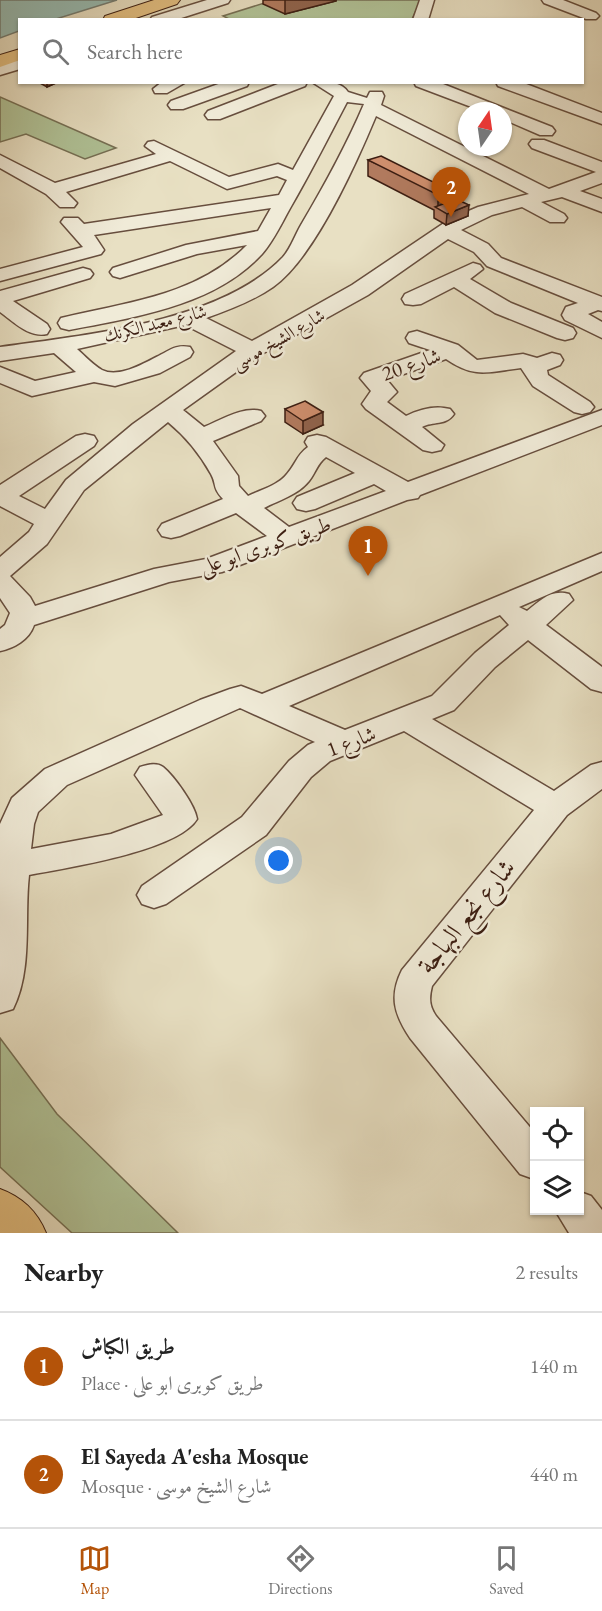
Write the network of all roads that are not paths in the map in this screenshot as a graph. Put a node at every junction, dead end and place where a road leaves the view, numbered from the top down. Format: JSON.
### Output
{"nodes":[{"id":1,"x":223,"y":0,"type":"edge"},
{"id":2,"x":427,"y":0,"type":"edge"},
{"id":3,"x":549,"y":0,"type":"edge"},
{"id":4,"x":240,"y":2,"type":"dead end"},
{"id":5,"x":181,"y":13,"type":"edge"},
{"id":6,"x":591,"y":16,"type":"dead end"},
{"id":7,"x":131,"y":18,"type":"edge"},
{"id":8,"x":142,"y":18,"type":"edge"},
{"id":9,"x":421,"y":18,"type":"edge"},
{"id":10,"x":18,"y":50,"type":"edge"},
{"id":11,"x":0,"y":55,"type":"edge"},
{"id":12,"x":18,"y":55,"type":"edge"},
{"id":13,"x":0,"y":61,"type":"edge"},
{"id":14,"x":18,"y":65,"type":"edge"},
{"id":15,"x":0,"y":70,"type":"edge"},
{"id":16,"x":18,"y":73,"type":"edge"},
{"id":17,"x":0,"y":78,"type":"edge"},
{"id":18,"x":172,"y":84,"type":"edge"},
{"id":19,"x":236,"y":84,"type":"edge"},
{"id":20,"x":294,"y":84,"type":"edge"},
{"id":21,"x":329,"y":84,"type":"edge"},
{"id":22,"x":427,"y":84,"type":"edge"},
{"id":23,"x":509,"y":84,"type":"edge"},
{"id":24,"x":161,"y":88,"type":"dead end"},
{"id":25,"x":360,"y":91,"type":"edge"},
{"id":26,"x":474,"y":102,"type":"edge"},
{"id":27,"x":246,"y":104,"type":"junction"},
{"id":28,"x":177,"y":105,"type":"dead end"},
{"id":29,"x":264,"y":111,"type":"dead end"},
{"id":30,"x":214,"y":116,"type":"dead end"},
{"id":31,"x":512,"y":118,"type":"edge"},
{"id":32,"x":602,"y":119,"type":"edge"},
{"id":33,"x":549,"y":137,"type":"junction"},
{"id":34,"x":154,"y":146,"type":"dead end"},
{"id":35,"x":602,"y":150,"type":"edge"},
{"id":36,"x":172,"y":155,"type":"junction"},
{"id":37,"x":0,"y":160,"type":"edge"},
{"id":38,"x":602,"y":168,"type":"edge"},
{"id":39,"x":602,"y":176,"type":"edge"},
{"id":40,"x":298,"y":178,"type":"junction"},
{"id":41,"x":53,"y":190,"type":"junction"},
{"id":42,"x":554,"y":193,"type":"junction"},
{"id":43,"x":285,"y":200,"type":"junction"},
{"id":44,"x":522,"y":200,"type":"junction"},
{"id":45,"x":599,"y":213,"type":"edge"},
{"id":46,"x":557,"y":218,"type":"dead end"},
{"id":47,"x":73,"y":219,"type":"junction"},
{"id":48,"x":446,"y":230,"type":"junction"},
{"id":49,"x":264,"y":236,"type":"junction"},
{"id":50,"x":486,"y":253,"type":"junction"},
{"id":51,"x":120,"y":272,"type":"dead end"},
{"id":52,"x":83,"y":274,"type":"dead end"},
{"id":53,"x":0,"y":276,"type":"edge"},
{"id":54,"x":456,"y":279,"type":"junction"},
{"id":55,"x":554,"y":286,"type":"junction"},
{"id":56,"x":413,"y":299,"type":"dead end"},
{"id":57,"x":0,"y":300,"type":"edge"},
{"id":58,"x":493,"y":303,"type":"junction"},
{"id":59,"x":525,"y":309,"type":"junction"},
{"id":60,"x":474,"y":314,"type":"dead end"},
{"id":61,"x":596,"y":315,"type":"edge"},
{"id":62,"x":189,"y":318,"type":"junction"},
{"id":63,"x":39,"y":329,"type":"junction"},
{"id":64,"x":498,"y":331,"type":"dead end"},
{"id":65,"x":565,"y":333,"type":"junction"},
{"id":66,"x":0,"y":337,"type":"edge"},
{"id":67,"x":417,"y":339,"type":"dead end"},
{"id":68,"x":59,"y":345,"type":"junction"},
{"id":69,"x":252,"y":350,"type":"junction"},
{"id":70,"x":450,"y":350,"type":"junction"},
{"id":71,"x":182,"y":352,"type":"dead end"},
{"id":72,"x":0,"y":354,"type":"edge"},
{"id":73,"x":552,"y":364,"type":"junction"},
{"id":74,"x":0,"y":374,"type":"edge"},
{"id":75,"x":96,"y":375,"type":"junction"},
{"id":76,"x":168,"y":410,"type":"junction"},
{"id":77,"x":592,"y":412,"type":"edge"},
{"id":78,"x":442,"y":414,"type":"dead end"},
{"id":79,"x":253,"y":416,"type":"dead end"},
{"id":80,"x":406,"y":424,"type":"junction"},
{"id":81,"x":199,"y":438,"type":"junction"},
{"id":82,"x":85,"y":441,"type":"dead end"},
{"id":83,"x":432,"y":445,"type":"dead end"},
{"id":84,"x":376,"y":474,"type":"junction"},
{"id":85,"x":409,"y":493,"type":"junction"},
{"id":86,"x":0,"y":496,"type":"edge"},
{"id":87,"x":306,"y":503,"type":"dead end"},
{"id":88,"x":242,"y":504,"type":"junction"},
{"id":89,"x":50,"y":522,"type":"junction"},
{"id":90,"x":171,"y":530,"type":"dead end"},
{"id":91,"x":287,"y":538,"type":"junction"},
{"id":92,"x":602,"y":561,"type":"edge"},
{"id":93,"x":0,"y":571,"type":"edge"},
{"id":94,"x":0,"y":582,"type":"edge"},
{"id":95,"x":559,"y":600,"type":"dead end"},
{"id":96,"x":501,"y":604,"type":"junction"},
{"id":97,"x":23,"y":619,"type":"junction"},
{"id":98,"x":528,"y":626,"type":"junction"},
{"id":99,"x":0,"y":642,"type":"edge"},
{"id":100,"x":602,"y":682,"type":"edge"},
{"id":101,"x":261,"y":706,"type":"junction"},
{"id":102,"x":408,"y":719,"type":"junction"},
{"id":103,"x":345,"y":743,"type":"junction"},
{"id":104,"x":602,"y":772,"type":"edge"},
{"id":105,"x":151,"y":775,"type":"dead end"},
{"id":106,"x":555,"y":807,"type":"junction"},
{"id":107,"x":14,"y":865,"type":"junction"},
{"id":108,"x":154,"y":895,"type":"dead end"},
{"id":109,"x":0,"y":998,"type":"edge"},
{"id":110,"x":530,"y":1156,"type":"edge"},
{"id":111,"x":0,"y":1211,"type":"edge"},
{"id":112,"x":580,"y":1215,"type":"edge"},
{"id":113,"x":22,"y":1233,"type":"edge"},
{"id":114,"x":595,"y":1233,"type":"edge"}],
"edges":[{"from":1,"to":5,"type":"street"},
{"from":2,"to":9,"type":"street"},
{"from":3,"to":6,"type":"street"},
{"from":4,"to":5,"type":"street"},
{"from":5,"to":7,"type":"main road"},
{"from":5,"to":8,"type":"main road"},
{"from":10,"to":11,"type":"main road"},
{"from":12,"to":13,"type":"main road"},
{"from":14,"to":15,"type":"street"},
{"from":16,"to":17,"type":"street"},
{"from":18,"to":24,"type":"street"},
{"from":19,"to":28,"type":"street"},
{"from":20,"to":27,"type":"street"},
{"from":21,"to":25,"type":"street"},
{"from":22,"to":26,"type":"street"},
{"from":23,"to":32,"type":"street"},
{"from":25,"to":40,"type":"street","name":"شارع معبد الكرنك"},
{"from":25,"to":42,"type":"street"},
{"from":25,"to":62,"type":"street","name":"شارع معبد الكرنك"},
{"from":27,"to":29,"type":"street"},
{"from":27,"to":30,"type":"street"},
{"from":31,"to":33,"type":"street"},
{"from":33,"to":35,"type":"street"},
{"from":33,"to":38,"type":"street"},
{"from":34,"to":36,"type":"street"},
{"from":36,"to":40,"type":"street"},
{"from":36,"to":41,"type":"street"},
{"from":37,"to":41,"type":"street"},
{"from":39,"to":42,"type":"street","name":"شارع الشيخ موسى"},
{"from":40,"to":43,"type":"street","name":"شارع معبد الكرنك"},
{"from":41,"to":47,"type":"street"},
{"from":42,"to":44,"type":"street","name":"شارع الشيخ موسى"},
{"from":42,"to":45,"type":"street"},
{"from":43,"to":47,"type":"street"},
{"from":43,"to":49,"type":"street","name":"شارع معبد الكرنك"},
{"from":44,"to":46,"type":"street"},
{"from":44,"to":48,"type":"street","name":"شارع الشيخ موسى"},
{"from":47,"to":53,"type":"street"},
{"from":48,"to":50,"type":"street"},
{"from":48,"to":69,"type":"street","name":"شارع الشيخ موسى"},
{"from":49,"to":51,"type":"street"},
{"from":49,"to":63,"type":"street","name":"شارع معبد الكرنك"},
{"from":50,"to":54,"type":"street"},
{"from":50,"to":55,"type":"street"},
{"from":52,"to":57,"type":"street"},
{"from":54,"to":56,"type":"street"},
{"from":54,"to":58,"type":"street"},
{"from":55,"to":59,"type":"street"},
{"from":55,"to":61,"type":"street"},
{"from":57,"to":63,"type":"street"},
{"from":58,"to":59,"type":"street"},
{"from":58,"to":60,"type":"street"},
{"from":59,"to":64,"type":"street"},
{"from":59,"to":65,"type":"street"},
{"from":61,"to":65,"type":"street"},
{"from":62,"to":68,"type":"street","name":"شارع معبد الكرنك"},
{"from":62,"to":69,"type":"street"},
{"from":63,"to":66,"type":"street","name":"شارع معبد الكرنك"},
{"from":65,"to":73,"type":"street"},
{"from":67,"to":70,"type":"street"},
{"from":68,"to":72,"type":"street","name":"شارع معبد الكرنك"},
{"from":68,"to":75,"type":"street"},
{"from":69,"to":76,"type":"street","name":"شارع الشيخ موسى"},
{"from":70,"to":73,"type":"street"},
{"from":70,"to":80,"type":"street","name":"شارع 20"},
{"from":71,"to":75,"type":"street"},
{"from":73,"to":77,"type":"street"},
{"from":74,"to":75,"type":"street"},
{"from":76,"to":81,"type":"street"},
{"from":76,"to":89,"type":"street","name":"شارع الشيخ موسى"},
{"from":77,"to":85,"type":"street","name":"طريق كوبرى ابو على"},
{"from":78,"to":80,"type":"street"},
{"from":79,"to":81,"type":"street"},
{"from":80,"to":83,"type":"street","name":"شارع 20"},
{"from":81,"to":88,"type":"street"},
{"from":82,"to":86,"type":"street"},
{"from":84,"to":85,"type":"street"},
{"from":84,"to":87,"type":"street"},
{"from":84,"to":88,"type":"street"},
{"from":85,"to":91,"type":"street","name":"طريق كوبرى ابو على"},
{"from":86,"to":89,"type":"street"},
{"from":88,"to":90,"type":"street"},
{"from":88,"to":91,"type":"street"},
{"from":89,"to":93,"type":"street","name":"شارع الشيخ موسى"},
{"from":91,"to":97,"type":"street","name":"طريق كوبرى ابو على"},
{"from":92,"to":96,"type":"street"},
{"from":94,"to":97,"type":"street"},
{"from":95,"to":98,"type":"street","name":"شارع 1"},
{"from":96,"to":98,"type":"street"},
{"from":96,"to":101,"type":"street"},
{"from":97,"to":99,"type":"street"},
{"from":98,"to":100,"type":"street"},
{"from":98,"to":102,"type":"street","name":"شارع 1"},
{"from":101,"to":103,"type":"street"},
{"from":101,"to":107,"type":"street"},
{"from":102,"to":103,"type":"street","name":"شارع 1"},
{"from":102,"to":106,"type":"street"},
{"from":103,"to":108,"type":"street","name":"شارع 1"},
{"from":104,"to":106,"type":"street","name":"شارع نجع البهاجة"},
{"from":105,"to":107,"type":"street"},
{"from":106,"to":110,"type":"street","name":"شارع نجع البهاجة"},
{"from":107,"to":109,"type":"street"},
{"from":111,"to":113,"type":"main road"},
{"from":112,"to":114,"type":"street"}]}
